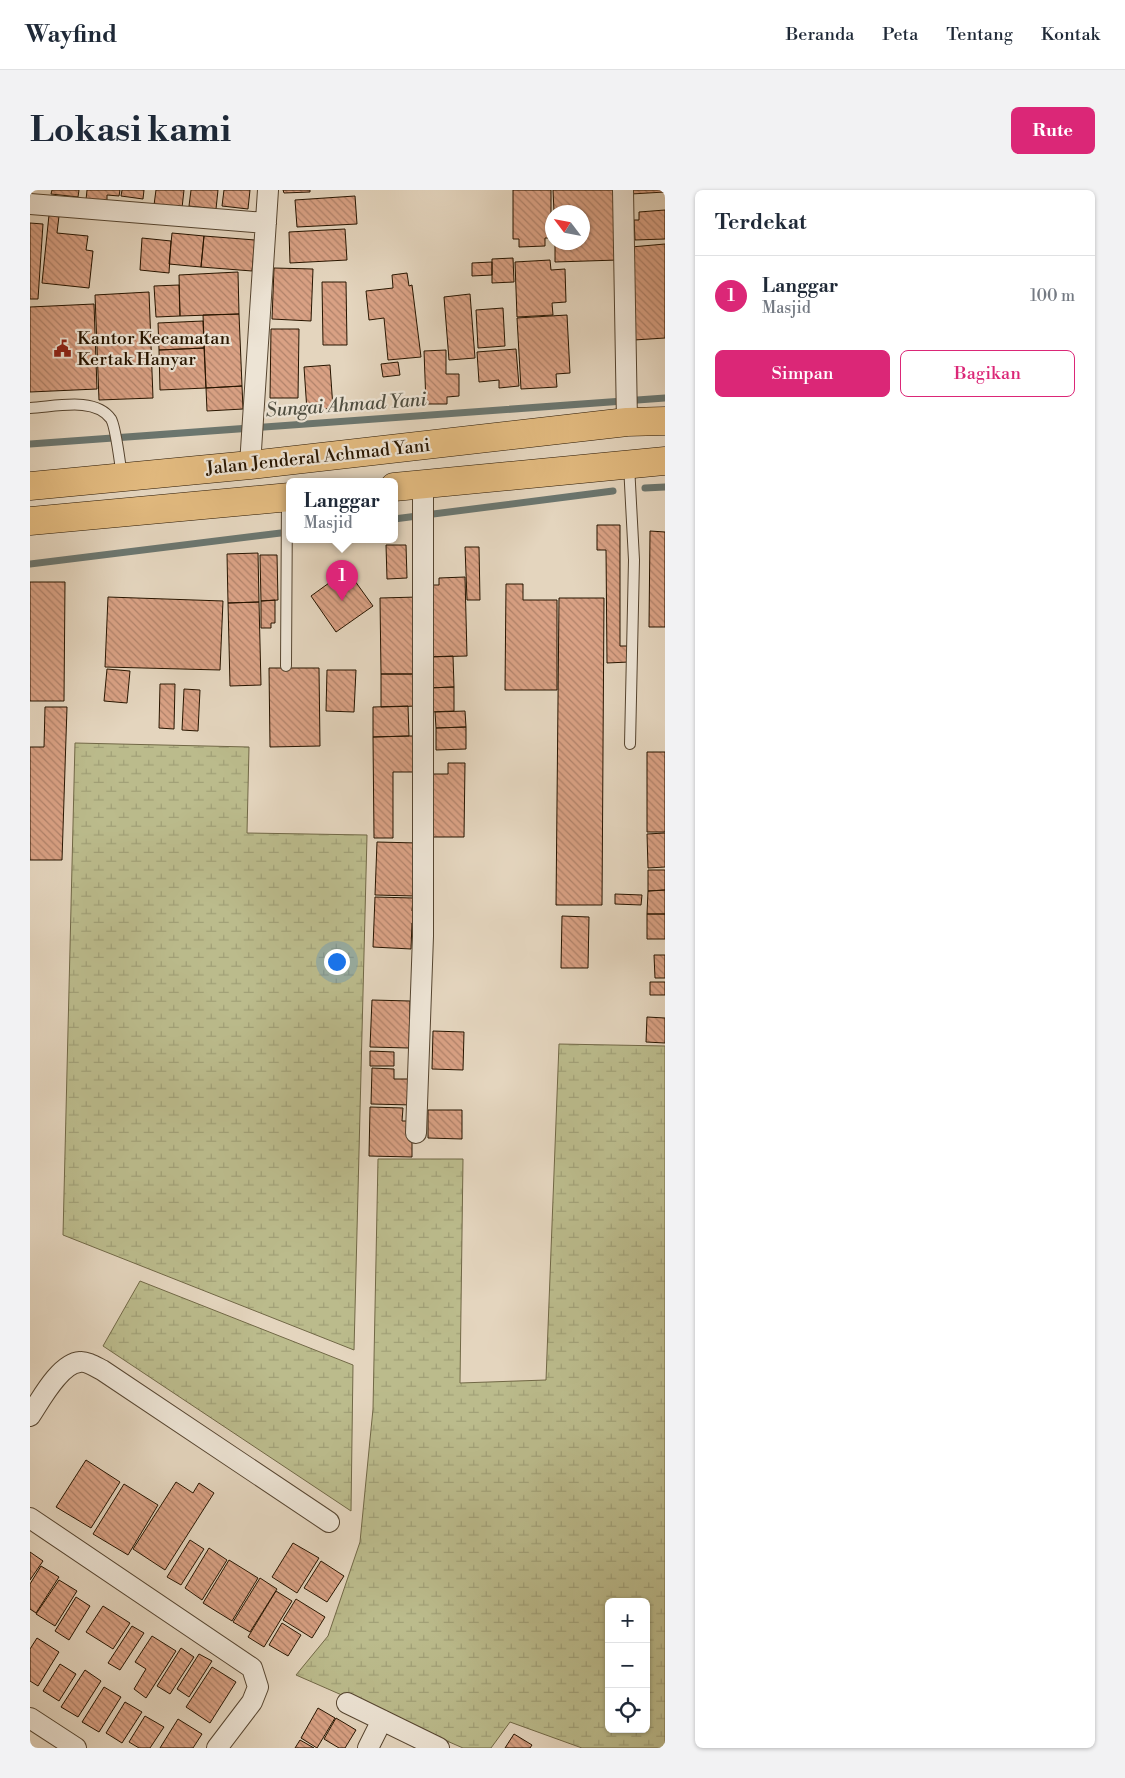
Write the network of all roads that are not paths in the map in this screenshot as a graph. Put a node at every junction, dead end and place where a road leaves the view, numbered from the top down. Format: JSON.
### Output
{"nodes":[{"id":1,"x":268,"y":190,"type":"edge"},
{"id":2,"x":623,"y":190,"type":"edge"},
{"id":3,"x":30,"y":204,"type":"edge"},
{"id":4,"x":266,"y":223,"type":"junction"},
{"id":5,"x":30,"y":408,"type":"edge"},
{"id":6,"x":627,"y":414,"type":"junction"},
{"id":7,"x":665,"y":421,"type":"edge"},
{"id":8,"x":665,"y":461,"type":"edge"},
{"id":9,"x":629,"y":464,"type":"junction"},
{"id":10,"x":250,"y":465,"type":"junction"},
{"id":11,"x":122,"y":477,"type":"junction"},
{"id":12,"x":423,"y":484,"type":"junction"},
{"id":13,"x":30,"y":486,"type":"edge"},
{"id":14,"x":398,"y":487,"type":"edge"},
{"id":15,"x":286,"y":497,"type":"edge"},
{"id":16,"x":30,"y":521,"type":"edge"},
{"id":17,"x":287,"y":543,"type":"edge"},
{"id":18,"x":286,"y":666,"type":"dead end"},
{"id":19,"x":630,"y":744,"type":"dead end"},
{"id":20,"x":416,"y":1133,"type":"dead end"},
{"id":21,"x":30,"y":1416,"type":"edge"},
{"id":22,"x":30,"y":1518,"type":"edge"},
{"id":23,"x":330,"y":1522,"type":"dead end"},
{"id":24,"x":346,"y":1703,"type":"dead end"},
{"id":25,"x":30,"y":1718,"type":"edge"},
{"id":26,"x":382,"y":1720,"type":"junction"},
{"id":27,"x":76,"y":1748,"type":"edge"},
{"id":28,"x":217,"y":1748,"type":"edge"},
{"id":29,"x":368,"y":1748,"type":"edge"},
{"id":30,"x":439,"y":1748,"type":"edge"}],
"edges":[{"from":1,"to":4,"type":"street"},
{"from":2,"to":6,"type":"street"},
{"from":3,"to":4,"type":"street"},
{"from":4,"to":10,"type":"street"},
{"from":5,"to":11,"type":"lane"},
{"from":6,"to":7,"type":"highway","name":"Jalan Jenderal Achmad Yani"},
{"from":6,"to":10,"type":"highway","name":"Jalan Jenderal Achmad Yani"},
{"from":8,"to":9,"type":"highway"},
{"from":9,"to":12,"type":"highway"},
{"from":9,"to":19,"type":"lane"},
{"from":10,"to":11,"type":"highway","name":"Jalan Jenderal Achmad Yani"},
{"from":11,"to":13,"type":"highway","name":"Jalan Jenderal Achmad Yani"},
{"from":12,"to":14,"type":"highway"},
{"from":12,"to":20,"type":"street"},
{"from":15,"to":16,"type":"highway","name":"Jalan Jenderal Achmad Yani"},
{"from":17,"to":18,"type":"lane"},
{"from":21,"to":23,"type":"street"},
{"from":22,"to":28,"type":"street"},
{"from":24,"to":26,"type":"street"},
{"from":25,"to":27,"type":"street"},
{"from":26,"to":29,"type":"street"},
{"from":26,"to":30,"type":"street"}]}
